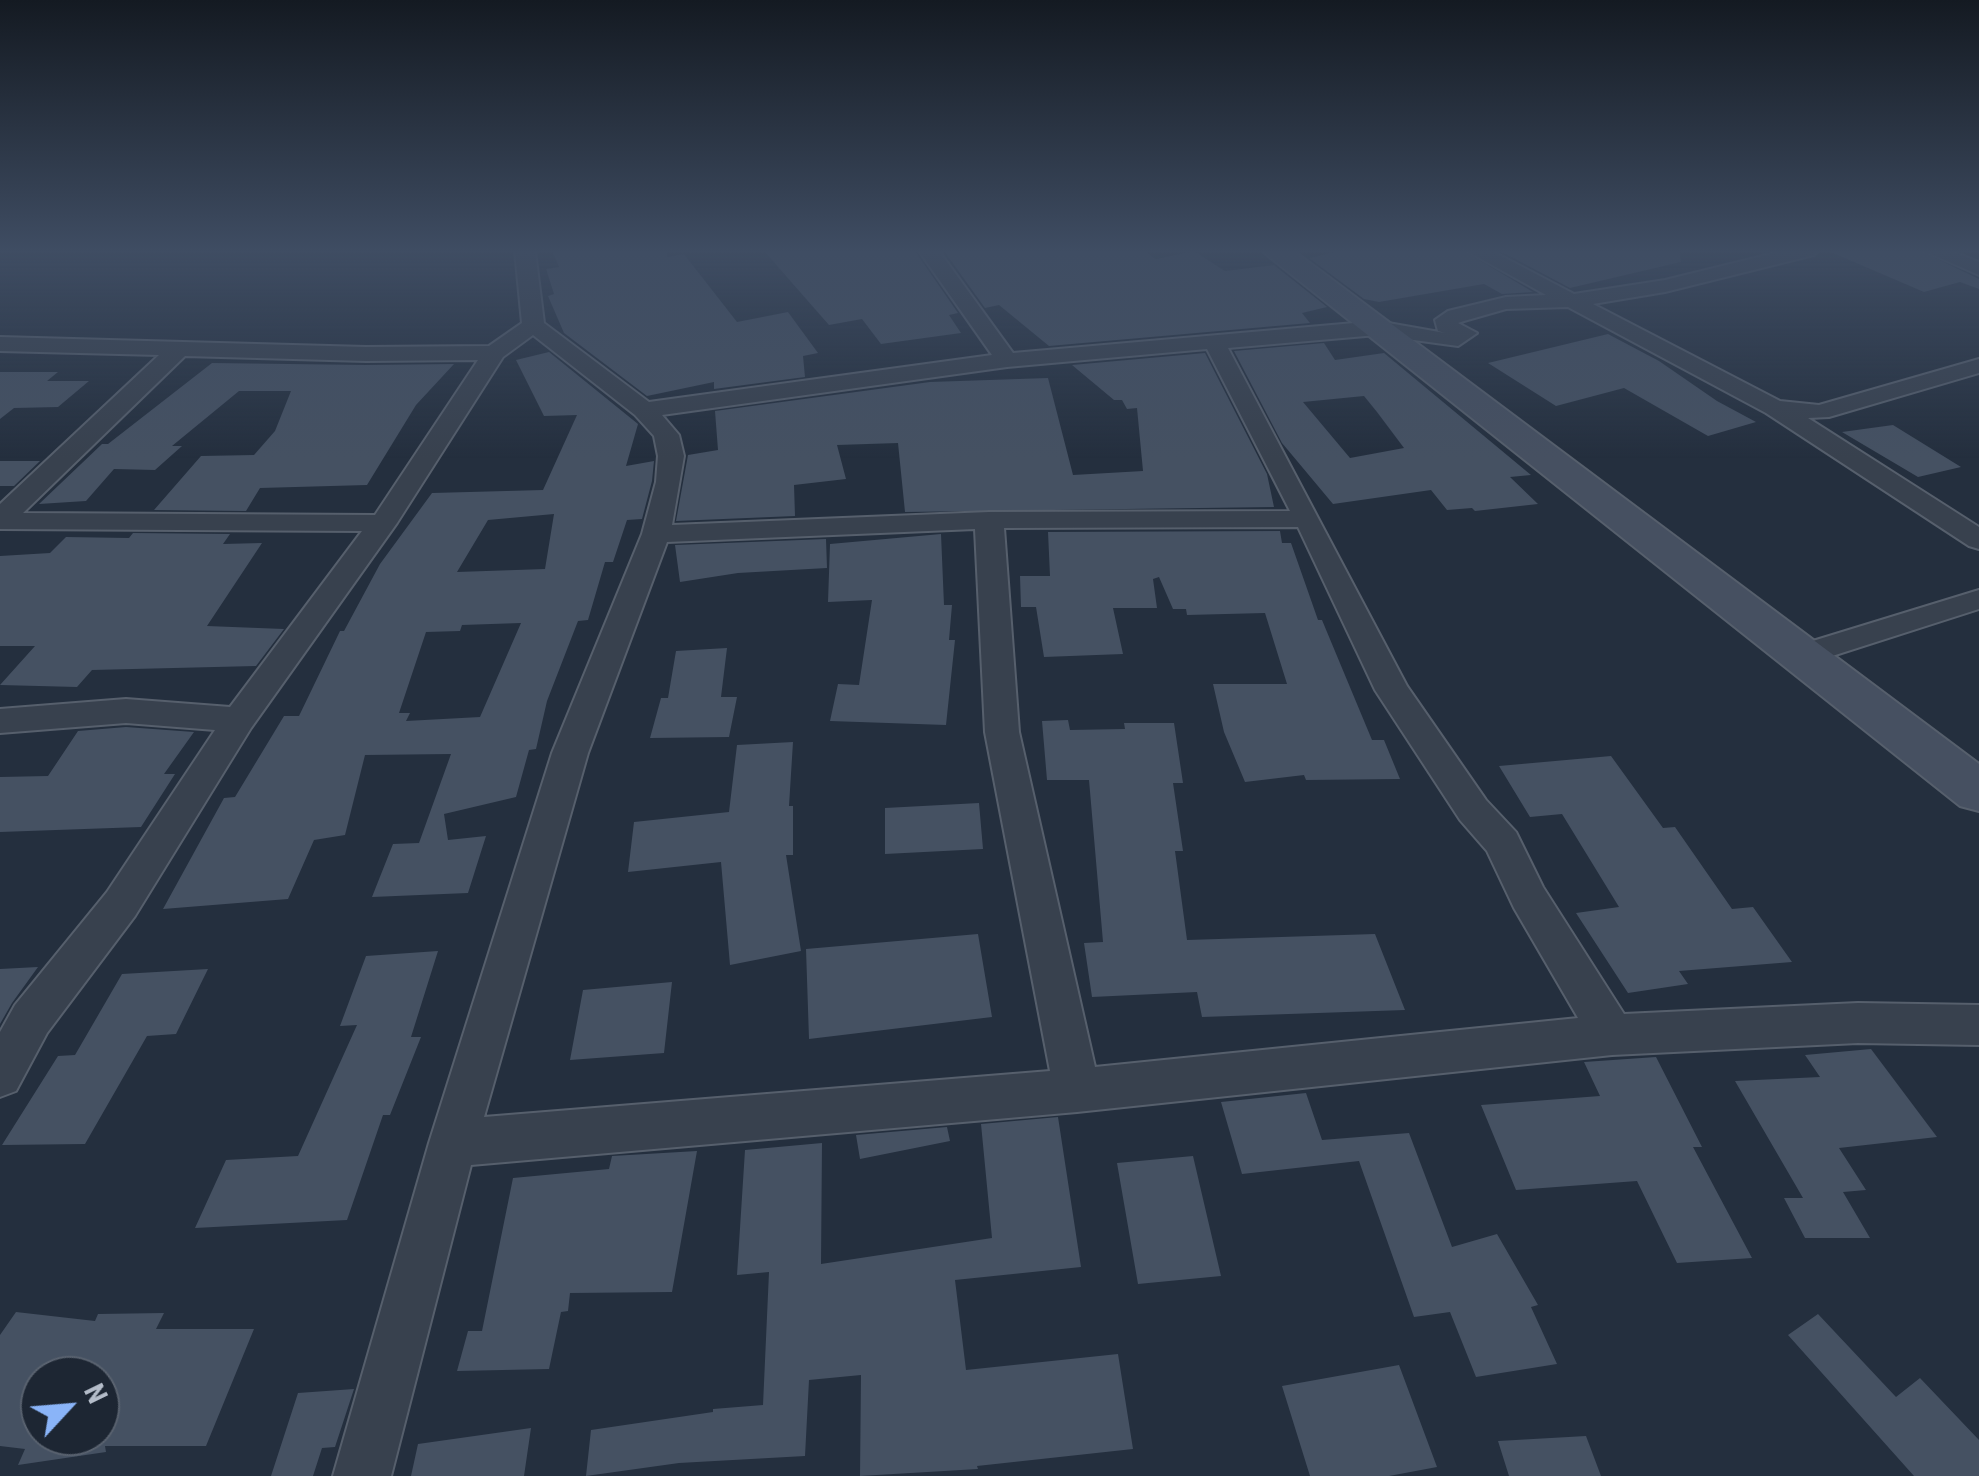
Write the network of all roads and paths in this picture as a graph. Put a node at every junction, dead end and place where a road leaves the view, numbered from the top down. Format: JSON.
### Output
{"nodes":[{"id":1,"x":533,"y":320,"type":"edge"},
{"id":2,"x":978,"y":320,"type":"edge"},
{"id":3,"x":1366,"y":320,"type":"edge"},
{"id":4,"x":1446,"y":320,"type":"edge"},
{"id":5,"x":1606,"y":320,"type":"edge"},
{"id":6,"x":534,"y":325,"type":"junction"},
{"id":7,"x":1377,"y":328,"type":"junction"},
{"id":8,"x":1214,"y":342,"type":"junction"},
{"id":9,"x":0,"y":344,"type":"edge"},
{"id":10,"x":177,"y":351,"type":"junction"},
{"id":11,"x":494,"y":352,"type":"junction"},
{"id":12,"x":1007,"y":360,"type":"junction"},
{"id":13,"x":1979,"y":366,"type":"edge"},
{"id":14,"x":1775,"y":408,"type":"junction"},
{"id":15,"x":644,"y":410,"type":"junction"},
{"id":16,"x":1308,"y":519,"type":"junction"},
{"id":17,"x":0,"y":520,"type":"edge"},
{"id":18,"x":989,"y":520,"type":"junction"},
{"id":19,"x":383,"y":523,"type":"junction"},
{"id":20,"x":656,"y":534,"type":"junction"},
{"id":21,"x":1979,"y":540,"type":"edge"},
{"id":22,"x":1979,"y":599,"type":"edge"},
{"id":23,"x":1801,"y":655,"type":"junction"},
{"id":24,"x":239,"y":720,"type":"junction"},
{"id":25,"x":0,"y":721,"type":"edge"},
{"id":26,"x":1979,"y":792,"type":"edge"},
{"id":27,"x":1979,"y":1025,"type":"edge"},
{"id":28,"x":1612,"y":1035,"type":"junction"},
{"id":29,"x":0,"y":1076,"type":"edge"},
{"id":30,"x":1076,"y":1090,"type":"junction"},
{"id":31,"x":453,"y":1143,"type":"junction"},
{"id":32,"x":362,"y":1476,"type":"edge"}],
"edges":[{"from":1,"to":6,"type":"street"},
{"from":2,"to":12,"type":"street"},
{"from":3,"to":7,"type":"main road"},
{"from":4,"to":7,"type":"street"},
{"from":5,"to":14,"type":"street"},
{"from":6,"to":11,"type":"street"},
{"from":6,"to":15,"type":"street"},
{"from":7,"to":8,"type":"street"},
{"from":7,"to":23,"type":"main road"},
{"from":8,"to":12,"type":"street"},
{"from":8,"to":16,"type":"street"},
{"from":9,"to":10,"type":"street"},
{"from":10,"to":11,"type":"street"},
{"from":10,"to":17,"type":"street"},
{"from":11,"to":19,"type":"street"},
{"from":12,"to":15,"type":"street"},
{"from":13,"to":14,"type":"street"},
{"from":14,"to":21,"type":"street"},
{"from":15,"to":20,"type":"street"},
{"from":16,"to":18,"type":"street"},
{"from":16,"to":28,"type":"street"},
{"from":17,"to":19,"type":"street"},
{"from":18,"to":20,"type":"street"},
{"from":18,"to":30,"type":"street"},
{"from":19,"to":24,"type":"street"},
{"from":20,"to":31,"type":"street"},
{"from":22,"to":23,"type":"street"},
{"from":23,"to":26,"type":"main road"},
{"from":24,"to":25,"type":"street"},
{"from":24,"to":29,"type":"street"},
{"from":27,"to":28,"type":"street"},
{"from":28,"to":30,"type":"street"},
{"from":30,"to":31,"type":"street"},
{"from":31,"to":32,"type":"street"}]}
